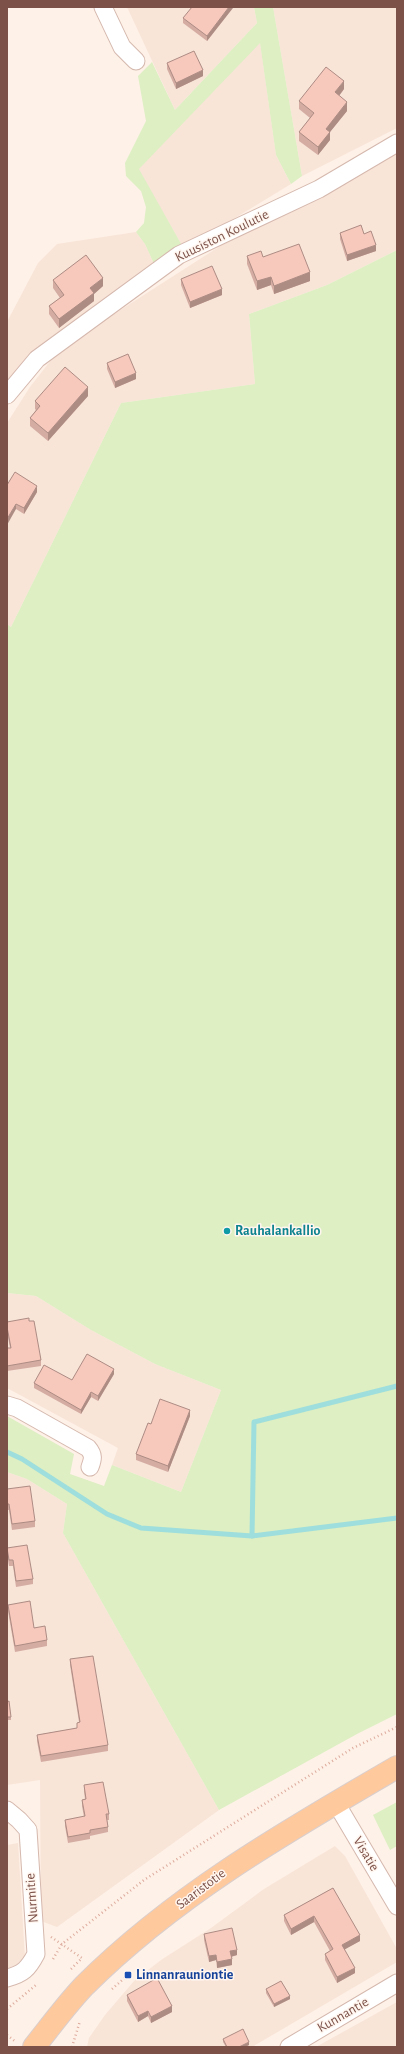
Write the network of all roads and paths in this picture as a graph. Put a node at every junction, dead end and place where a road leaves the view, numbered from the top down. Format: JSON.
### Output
{"nodes":[{"id":1,"x":103,"y":7,"type":"edge"},
{"id":2,"x":136,"y":62,"type":"dead end"},
{"id":3,"x":397,"y":143,"type":"edge"},
{"id":4,"x":7,"y":395,"type":"edge"},
{"id":5,"x":7,"y":1405,"type":"edge"},
{"id":6,"x":90,"y":1467,"type":"dead end"},
{"id":7,"x":397,"y":1727,"type":"edge"},
{"id":8,"x":397,"y":1767,"type":"edge"},
{"id":9,"x":336,"y":1803,"type":"junction"},
{"id":10,"x":7,"y":1810,"type":"edge"},
{"id":11,"x":397,"y":1906,"type":"edge"},
{"id":12,"x":34,"y":1926,"type":"junction"},
{"id":13,"x":62,"y":1944,"type":"junction"},
{"id":14,"x":50,"y":1963,"type":"dead end"},
{"id":15,"x":69,"y":1971,"type":"dead end"},
{"id":16,"x":128,"y":1975,"type":"dead end"},
{"id":17,"x":7,"y":1978,"type":"edge"},
{"id":18,"x":38,"y":1982,"type":"dead end"},
{"id":19,"x":397,"y":1984,"type":"edge"},
{"id":20,"x":111,"y":1990,"type":"dead end"},
{"id":21,"x":7,"y":2009,"type":"edge"},
{"id":22,"x":82,"y":2014,"type":"dead end"},
{"id":23,"x":7,"y":2036,"type":"edge"},
{"id":24,"x":25,"y":2045,"type":"edge"},
{"id":25,"x":72,"y":2047,"type":"edge"},
{"id":26,"x":289,"y":2047,"type":"edge"}],
"edges":[{"from":1,"to":2,"type":"street"},
{"from":3,"to":4,"type":"street","name":"Kuusiston Koulutie"},
{"from":5,"to":6,"type":"street"},
{"from":7,"to":13,"type":"path"},
{"from":8,"to":9,"type":"main road","name":"Saaristotie"},
{"from":9,"to":11,"type":"street","name":"Visatie"},
{"from":9,"to":24,"type":"main road","name":"Saaristotie"},
{"from":10,"to":12,"type":"street","name":"Nurmitie"},
{"from":12,"to":13,"type":"path"},
{"from":12,"to":17,"type":"street","name":"Nurmitie"},
{"from":13,"to":14,"type":"path"},
{"from":13,"to":15,"type":"path"},
{"from":16,"to":20,"type":"path"},
{"from":18,"to":21,"type":"path"},
{"from":19,"to":26,"type":"street","name":"Kunnantie"},
{"from":22,"to":25,"type":"path"},
{"from":23,"to":24,"type":"path"}]}
